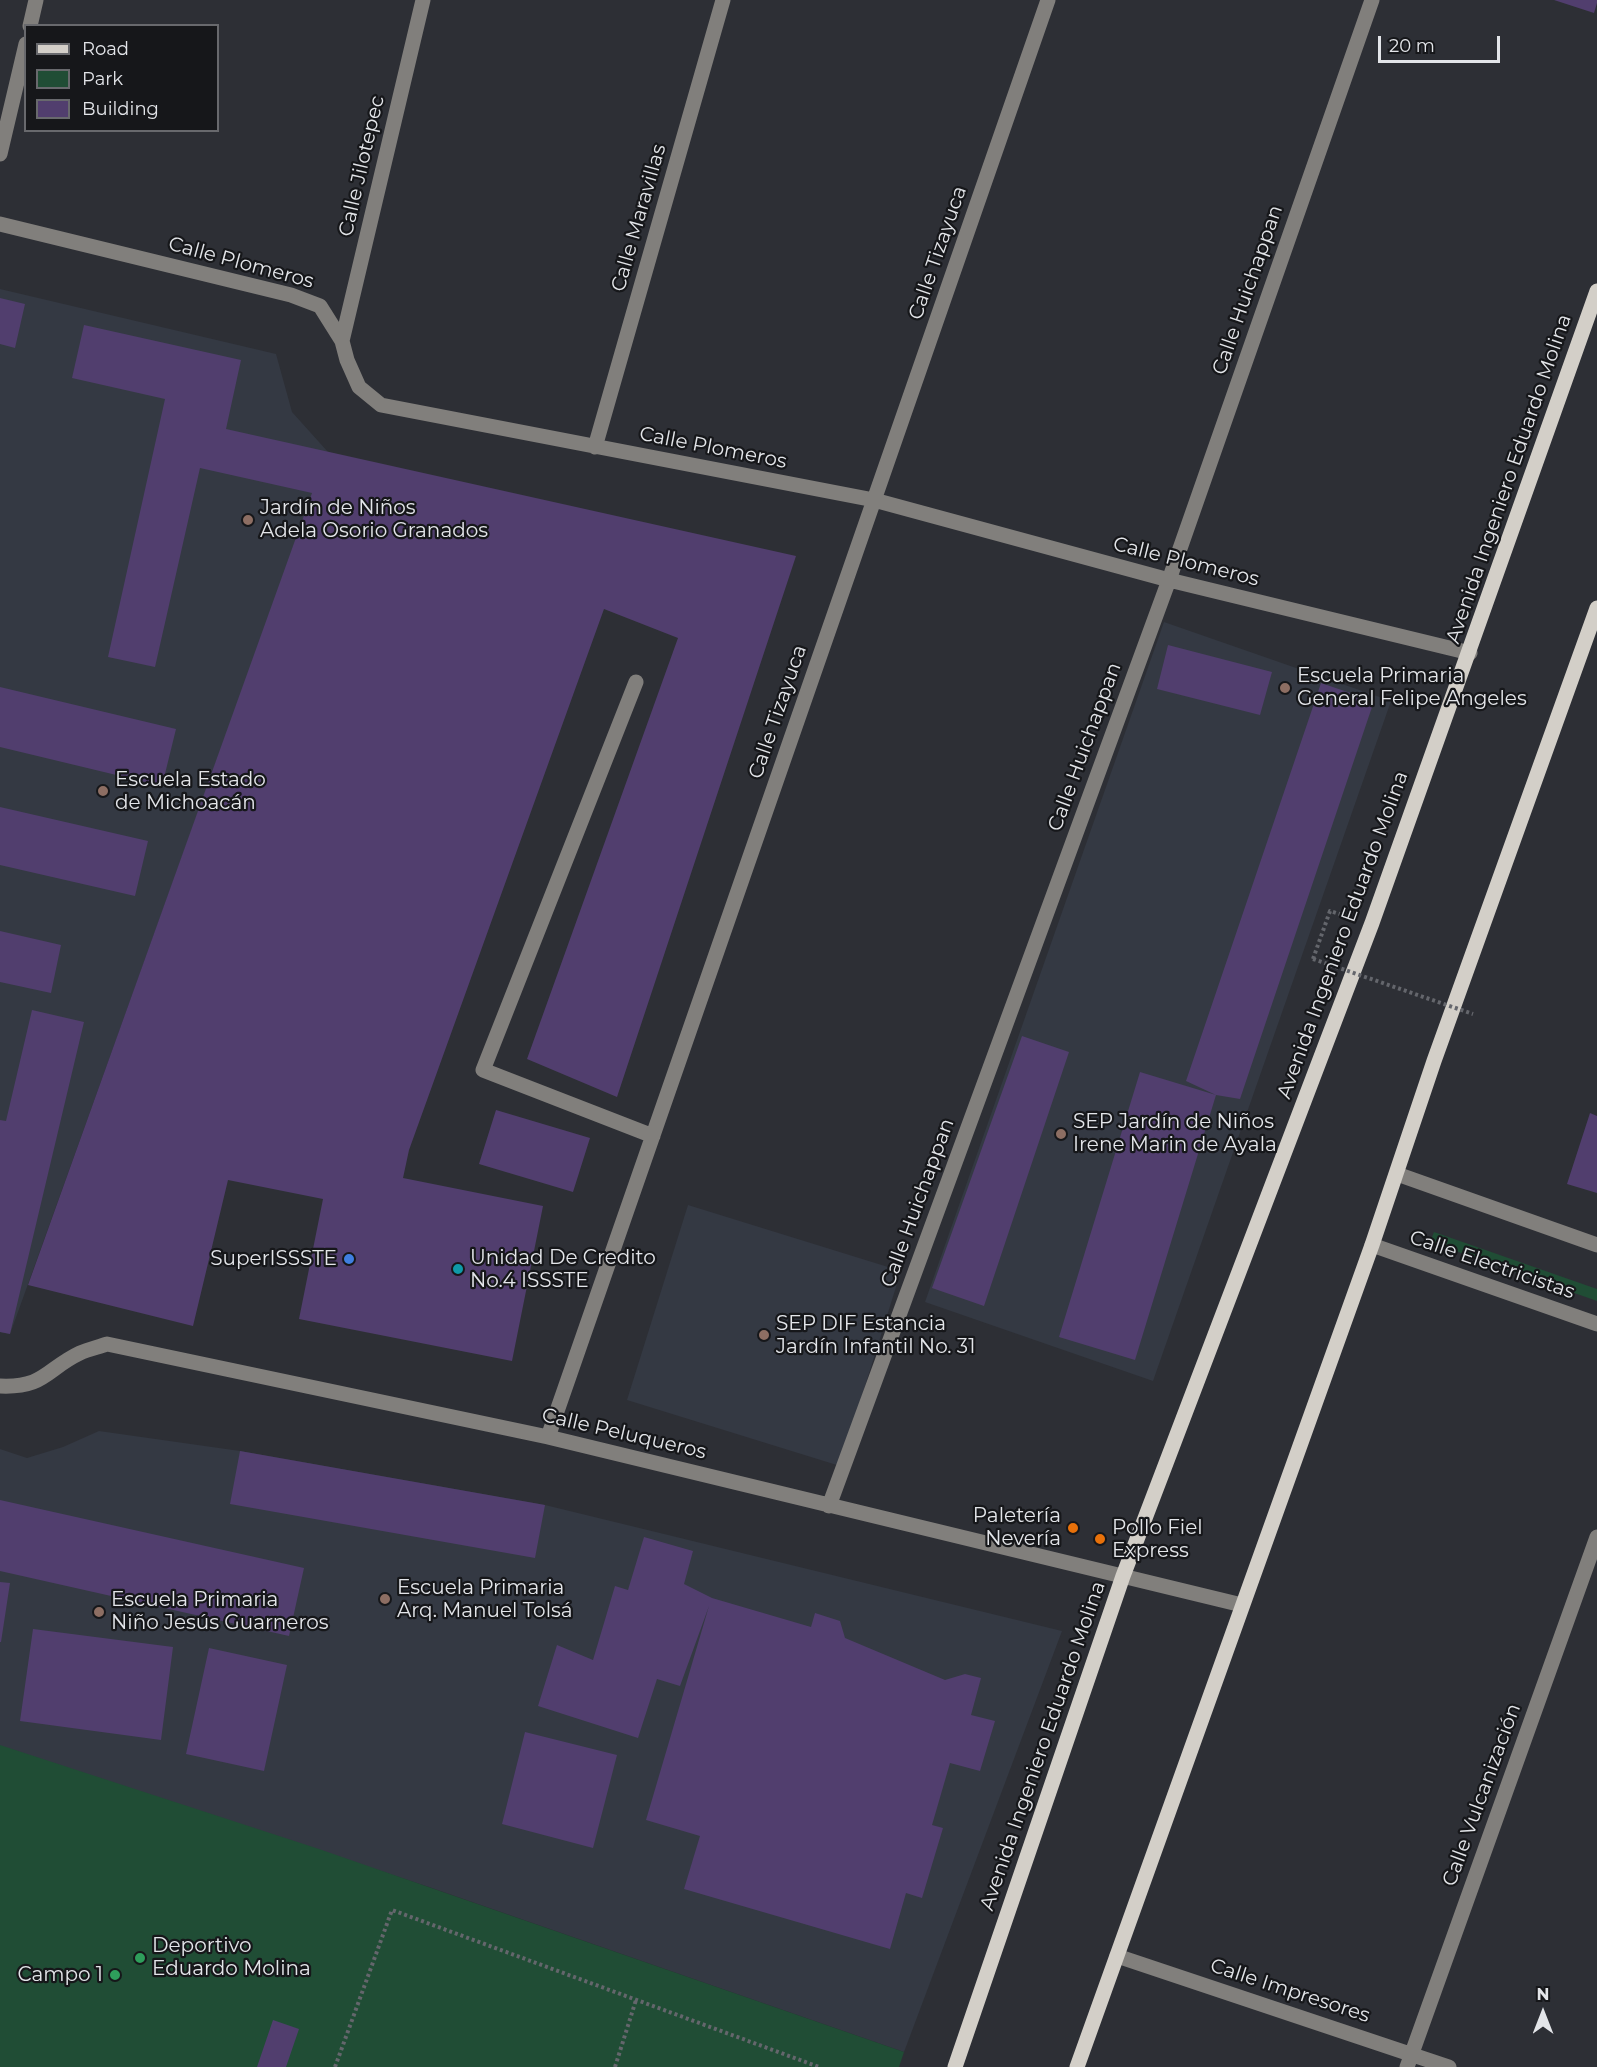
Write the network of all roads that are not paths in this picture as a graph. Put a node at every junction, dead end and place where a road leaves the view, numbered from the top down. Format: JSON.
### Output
{"nodes":[{"id":1,"x":36,"y":0,"type":"edge"},
{"id":2,"x":423,"y":0,"type":"edge"},
{"id":3,"x":723,"y":0,"type":"edge"},
{"id":4,"x":1048,"y":0,"type":"edge"},
{"id":5,"x":1372,"y":0,"type":"edge"},
{"id":6,"x":30,"y":24,"type":"edge"},
{"id":7,"x":24,"y":52,"type":"edge"},
{"id":8,"x":0,"y":154,"type":"edge"},
{"id":9,"x":0,"y":224,"type":"edge"},
{"id":10,"x":1597,"y":291,"type":"edge"},
{"id":11,"x":342,"y":341,"type":"junction"},
{"id":12,"x":595,"y":447,"type":"junction"},
{"id":13,"x":874,"y":500,"type":"junction"},
{"id":14,"x":1169,"y":580,"type":"junction"},
{"id":15,"x":1597,"y":608,"type":"edge"},
{"id":16,"x":1470,"y":653,"type":"junction"},
{"id":17,"x":636,"y":682,"type":"dead end"},
{"id":18,"x":653,"y":1136,"type":"junction"},
{"id":19,"x":1397,"y":1174,"type":"junction"},
{"id":20,"x":1372,"y":1245,"type":"junction"},
{"id":21,"x":1597,"y":1245,"type":"edge"},
{"id":22,"x":1597,"y":1324,"type":"edge"},
{"id":23,"x":0,"y":1386,"type":"edge"},
{"id":24,"x":548,"y":1437,"type":"junction"},
{"id":25,"x":829,"y":1506,"type":"junction"},
{"id":26,"x":1597,"y":1537,"type":"edge"},
{"id":27,"x":1123,"y":1576,"type":"junction"},
{"id":28,"x":1242,"y":1605,"type":"junction"},
{"id":29,"x":1117,"y":1956,"type":"junction"},
{"id":30,"x":1409,"y":2060,"type":"edge"},
{"id":31,"x":955,"y":2067,"type":"edge"},
{"id":32,"x":1077,"y":2067,"type":"edge"},
{"id":33,"x":1449,"y":2067,"type":"edge"}],
"edges":[{"from":1,"to":6,"type":"street"},
{"from":2,"to":11,"type":"street","name":"Calle Jilotepec"},
{"from":3,"to":12,"type":"street","name":"Calle Maravillas"},
{"from":4,"to":13,"type":"street","name":"Calle Tizayuca"},
{"from":5,"to":14,"type":"street","name":"Calle Huichappan"},
{"from":7,"to":8,"type":"street"},
{"from":9,"to":11,"type":"street","name":"Calle Plomeros"},
{"from":10,"to":16,"type":"main road","name":"Avenida Ingeniero Eduardo Molina"},
{"from":11,"to":12,"type":"street","name":"Calle Plomeros"},
{"from":12,"to":13,"type":"street","name":"Calle Plomeros"},
{"from":13,"to":14,"type":"street","name":"Calle Plomeros"},
{"from":13,"to":18,"type":"street","name":"Calle Tizayuca"},
{"from":14,"to":16,"type":"street","name":"Calle Plomeros"},
{"from":14,"to":25,"type":"street","name":"Calle Huichappan"},
{"from":15,"to":19,"type":"main road"},
{"from":16,"to":27,"type":"main road","name":"Avenida Ingeniero Eduardo Molina"},
{"from":17,"to":18,"type":"street"},
{"from":18,"to":24,"type":"street","name":"Calle Tizayuca"},
{"from":19,"to":20,"type":"main road"},
{"from":19,"to":21,"type":"street"},
{"from":20,"to":22,"type":"street","name":"Calle Electricistas"},
{"from":20,"to":28,"type":"main road"},
{"from":23,"to":24,"type":"street","name":"Calle Peluqueros"},
{"from":24,"to":25,"type":"street","name":"Calle Peluqueros"},
{"from":25,"to":27,"type":"street","name":"Calle Peluqueros"},
{"from":26,"to":30,"type":"street","name":"Calle Vulcanización"},
{"from":27,"to":28,"type":"street","name":"Calle Peluqueros"},
{"from":27,"to":31,"type":"main road","name":"Avenida Ingeniero Eduardo Molina"},
{"from":28,"to":29,"type":"main road"},
{"from":29,"to":30,"type":"street","name":"Calle Impresores"},
{"from":29,"to":32,"type":"main road"},
{"from":30,"to":33,"type":"street","name":"Calle Impresores"}]}
